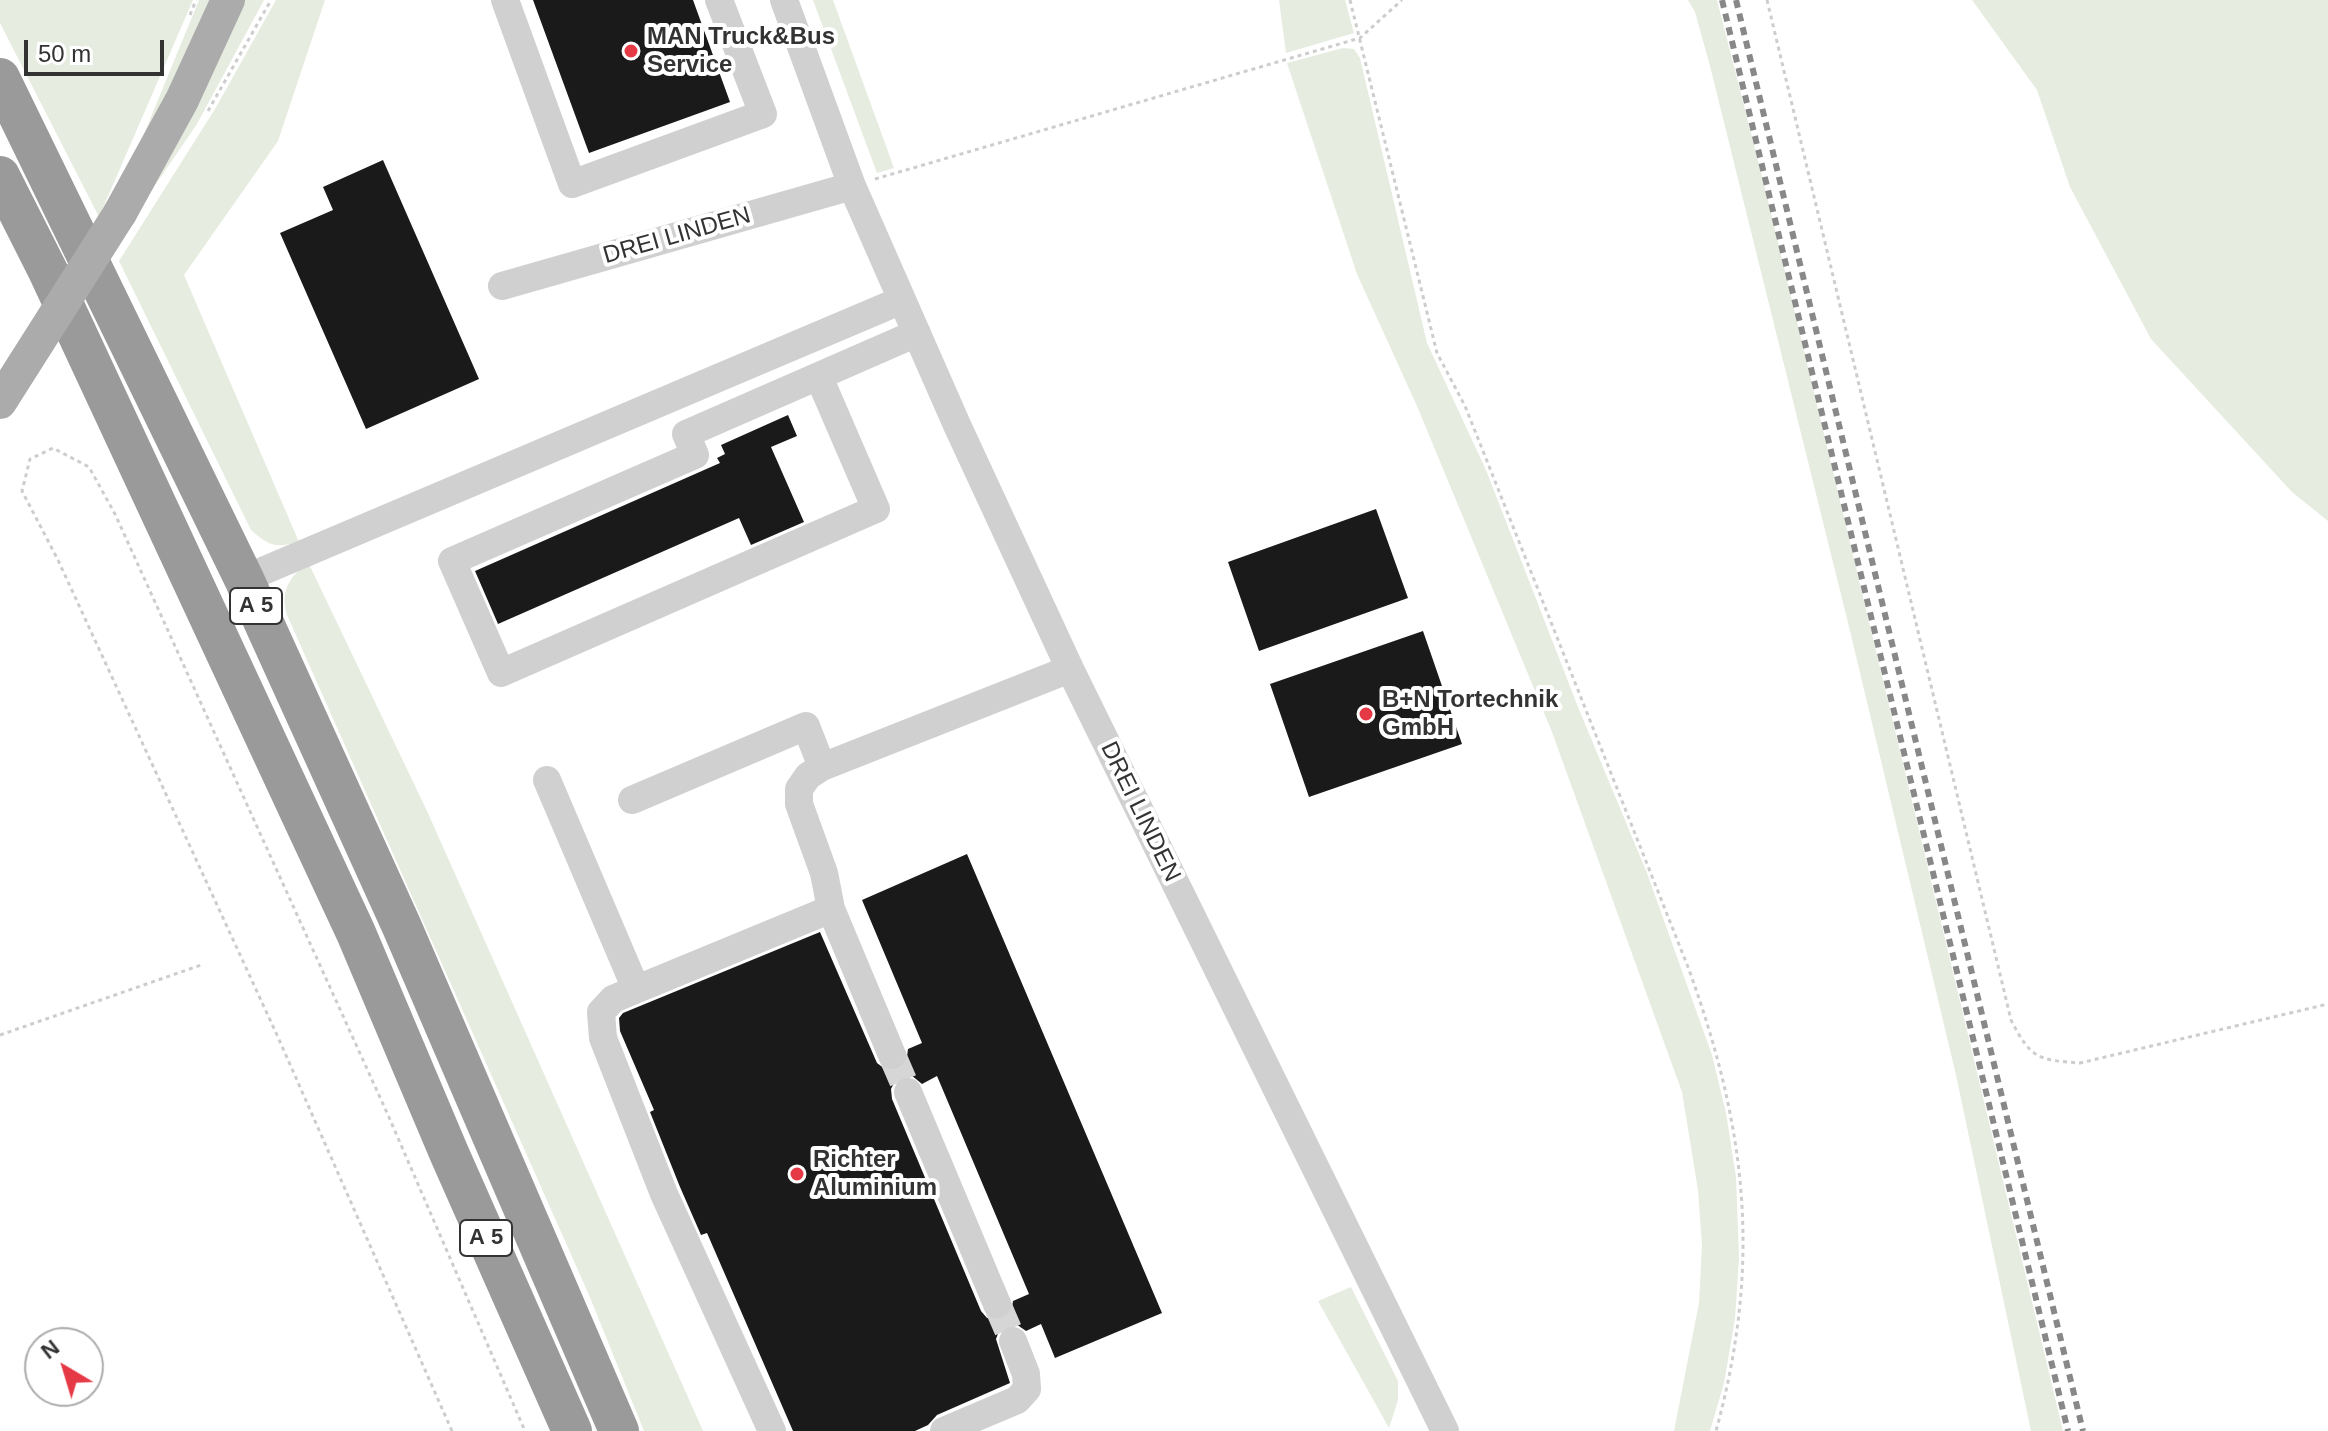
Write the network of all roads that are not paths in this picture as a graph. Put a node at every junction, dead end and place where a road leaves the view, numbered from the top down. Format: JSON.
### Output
{"nodes":[{"id":1,"x":228,"y":0,"type":"edge"},
{"id":2,"x":505,"y":0,"type":"edge"},
{"id":3,"x":719,"y":0,"type":"edge"},
{"id":4,"x":784,"y":0,"type":"edge"},
{"id":5,"x":0,"y":78,"type":"edge"},
{"id":6,"x":2,"y":183,"type":"edge"},
{"id":7,"x":852,"y":186,"type":"junction"},
{"id":8,"x":502,"y":286,"type":"dead end"},
{"id":9,"x":902,"y":300,"type":"junction"},
{"id":10,"x":917,"y":333,"type":"junction"},
{"id":11,"x":819,"y":377,"type":"junction"},
{"id":12,"x":0,"y":402,"type":"edge"},
{"id":13,"x":244,"y":579,"type":"junction"},
{"id":14,"x":1070,"y":669,"type":"junction"},
{"id":15,"x":822,"y":767,"type":"junction"},
{"id":16,"x":547,"y":780,"type":"dead end"},
{"id":17,"x":632,"y":800,"type":"dead end"},
{"id":18,"x":831,"y":909,"type":"junction"},
{"id":19,"x":636,"y":989,"type":"junction"},
{"id":20,"x":892,"y":1055,"type":"tunnel mouth"},
{"id":21,"x":908,"y":1092,"type":"tunnel mouth"},
{"id":22,"x":997,"y":1304,"type":"tunnel mouth"},
{"id":23,"x":1013,"y":1341,"type":"tunnel mouth"},
{"id":24,"x":572,"y":1431,"type":"edge"},
{"id":25,"x":619,"y":1431,"type":"edge"},
{"id":26,"x":772,"y":1431,"type":"edge"},
{"id":27,"x":944,"y":1431,"type":"edge"},
{"id":28,"x":1445,"y":1431,"type":"edge"}],
"edges":[{"from":1,"to":12,"type":"main road","bridge":true},
{"from":2,"to":3,"type":"street"},
{"from":4,"to":7,"type":"street","name":"DREI LINDEN"},
{"from":5,"to":13,"type":"highway","number":"A 5"},
{"from":6,"to":24,"type":"highway","number":"A 5"},
{"from":7,"to":8,"type":"street","name":"DREI LINDEN"},
{"from":7,"to":9,"type":"street","name":"DREI LINDEN"},
{"from":9,"to":10,"type":"street","name":"DREI LINDEN"},
{"from":9,"to":13,"type":"street"},
{"from":10,"to":11,"type":"street"},
{"from":10,"to":14,"type":"street","name":"DREI LINDEN"},
{"from":11,"to":11,"type":"street"},
{"from":13,"to":25,"type":"highway","number":"A 5"},
{"from":14,"to":15,"type":"street"},
{"from":14,"to":28,"type":"street","name":"DREI LINDEN"},
{"from":15,"to":17,"type":"street"},
{"from":15,"to":18,"type":"street"},
{"from":16,"to":19,"type":"street"},
{"from":18,"to":19,"type":"street"},
{"from":18,"to":20,"type":"street"},
{"from":19,"to":26,"type":"street"},
{"from":21,"to":22,"type":"street"},
{"from":23,"to":27,"type":"street"}]}
